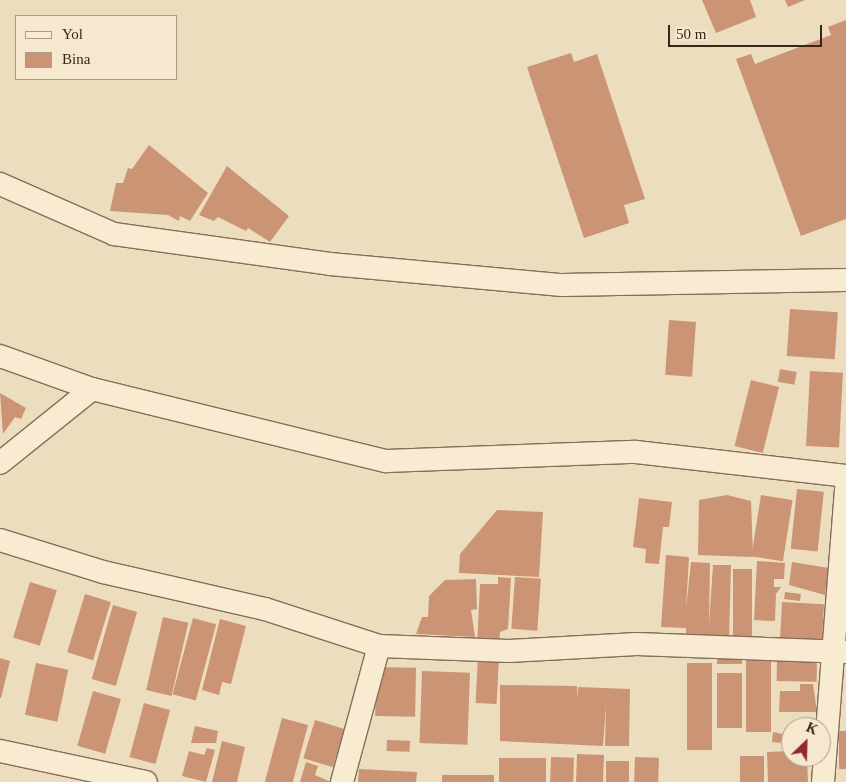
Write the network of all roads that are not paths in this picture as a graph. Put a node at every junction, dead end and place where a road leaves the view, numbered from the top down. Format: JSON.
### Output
{"nodes":[{"id":1,"x":0,"y":184,"type":"edge"},
{"id":2,"x":846,"y":280,"type":"edge"},
{"id":3,"x":0,"y":356,"type":"edge"},
{"id":4,"x":92,"y":389,"type":"junction"},
{"id":5,"x":0,"y":462,"type":"edge"},
{"id":6,"x":846,"y":476,"type":"edge"},
{"id":7,"x":846,"y":488,"type":"edge"},
{"id":8,"x":0,"y":540,"type":"edge"},
{"id":9,"x":379,"y":646,"type":"junction"},
{"id":10,"x":841,"y":652,"type":"edge"},
{"id":11,"x":0,"y":751,"type":"edge"},
{"id":12,"x":146,"y":782,"type":"edge"},
{"id":13,"x":342,"y":782,"type":"edge"},
{"id":14,"x":823,"y":782,"type":"edge"}],
"edges":[{"from":1,"to":2,"type":"street"},
{"from":3,"to":4,"type":"street"},
{"from":4,"to":5,"type":"street"},
{"from":4,"to":6,"type":"street"},
{"from":7,"to":10,"type":"street"},
{"from":8,"to":9,"type":"street"},
{"from":9,"to":10,"type":"street"},
{"from":9,"to":13,"type":"street"},
{"from":10,"to":14,"type":"street"},
{"from":11,"to":12,"type":"street"}]}
